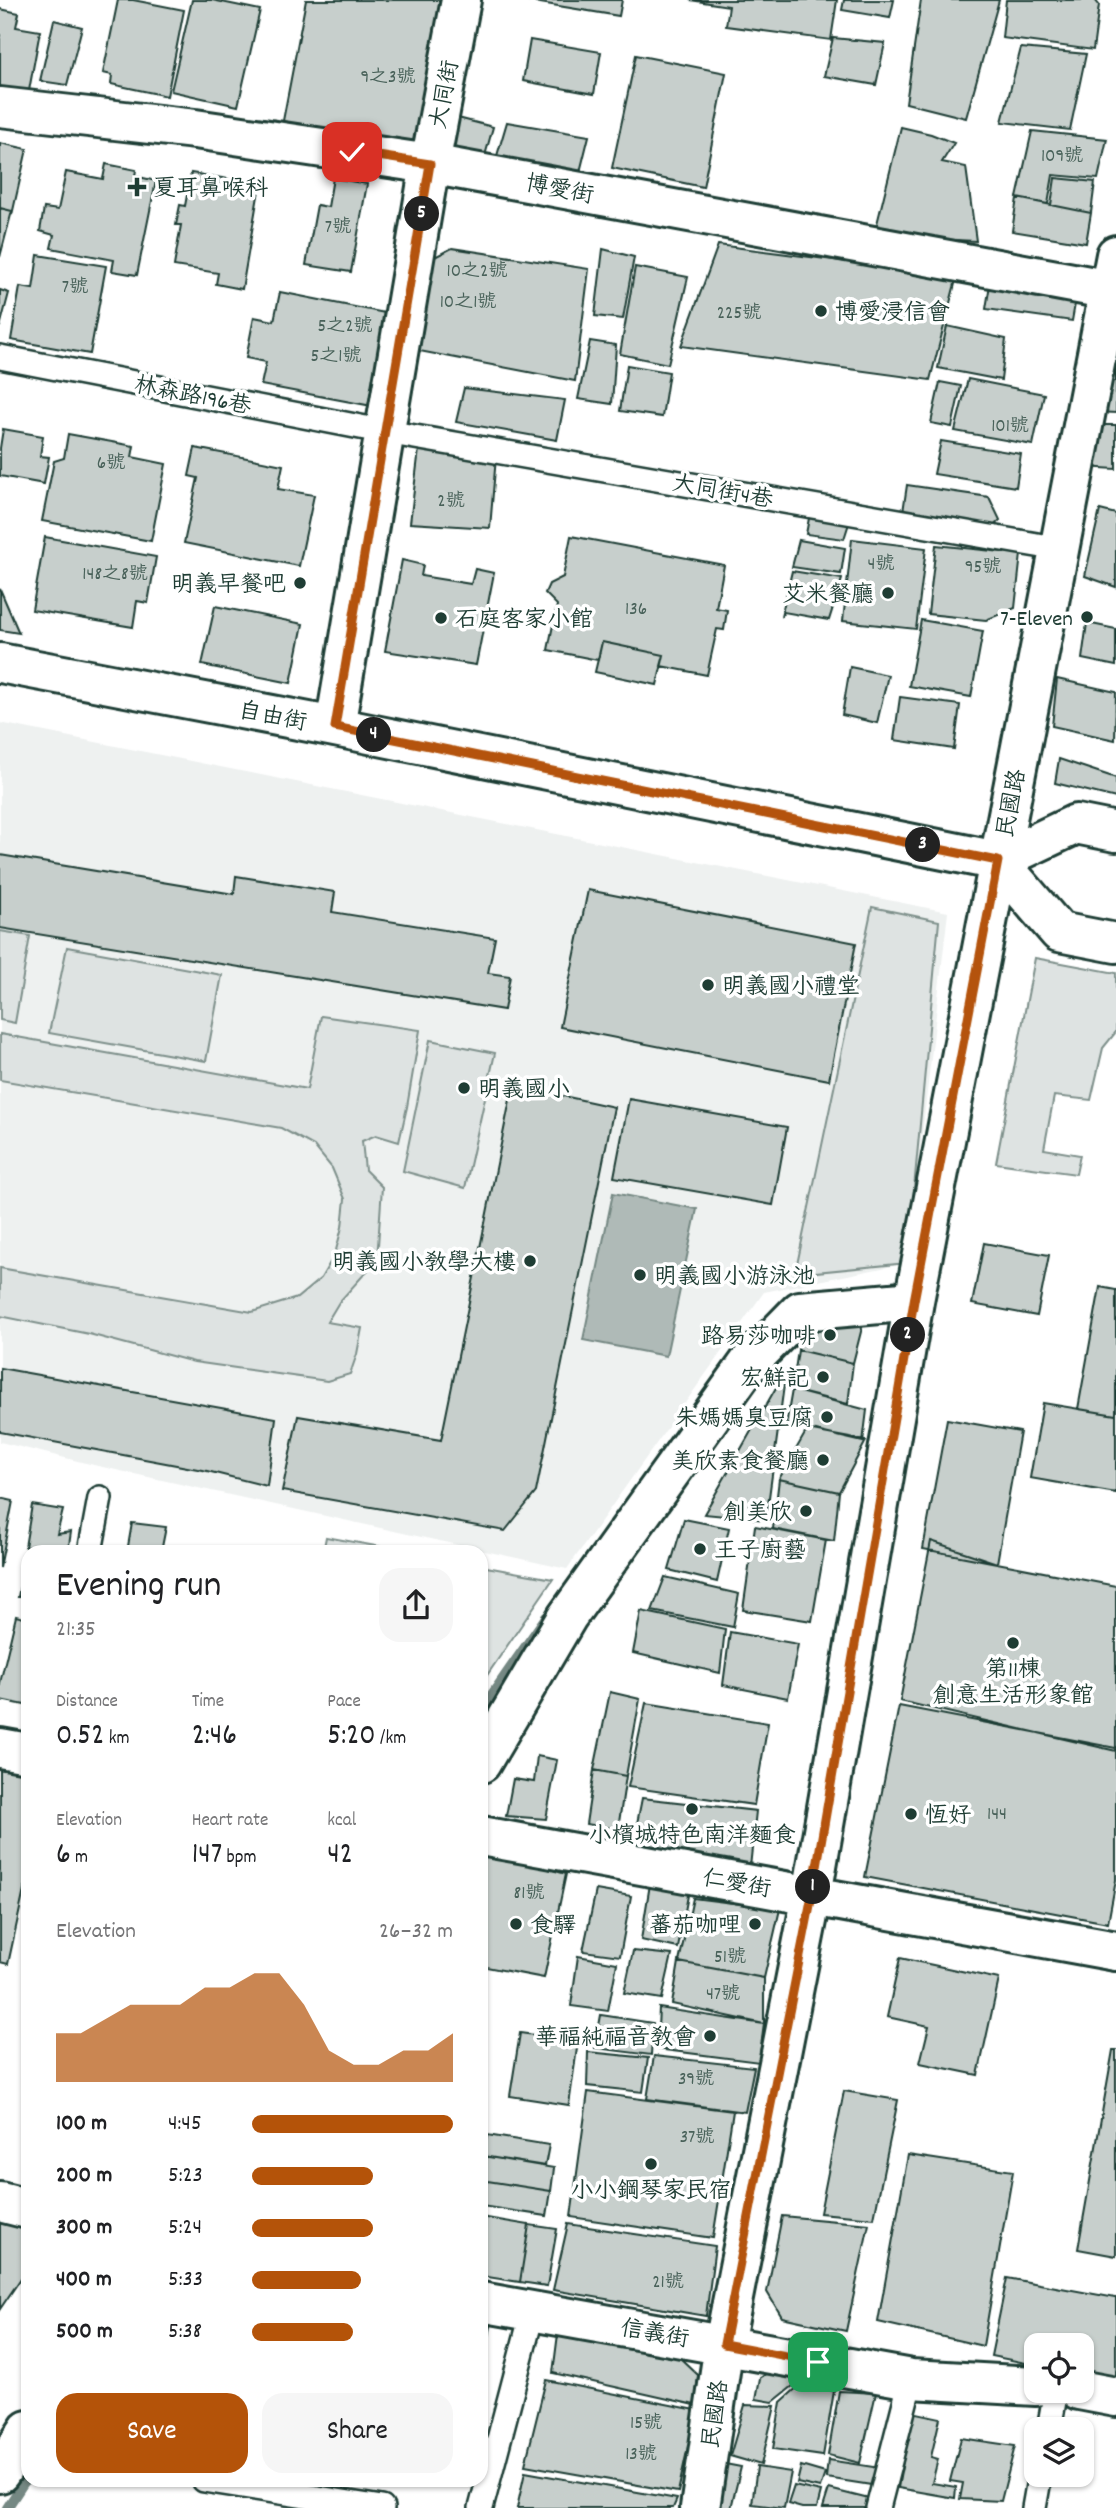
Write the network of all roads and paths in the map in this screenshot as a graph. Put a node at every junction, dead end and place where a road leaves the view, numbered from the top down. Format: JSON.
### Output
{"nodes":[{"id":1,"x":461,"y":0,"type":"edge"},
{"id":2,"x":0,"y":107,"type":"edge"},
{"id":3,"x":430,"y":164,"type":"junction"},
{"id":4,"x":1114,"y":279,"type":"edge"},
{"id":5,"x":0,"y":357,"type":"edge"},
{"id":6,"x":386,"y":432,"type":"junction"},
{"id":7,"x":1060,"y":549,"type":"junction"},
{"id":8,"x":0,"y":663,"type":"edge"},
{"id":9,"x":335,"y":727,"type":"junction"},
{"id":10,"x":1116,"y":832,"type":"edge"},
{"id":11,"x":998,"y":861,"type":"junction"},
{"id":12,"x":1116,"y":943,"type":"edge"},
{"id":13,"x":914,"y":1301,"type":"junction"},
{"id":14,"x":100,"y":1498,"type":"dead end"},
{"id":15,"x":91,"y":1545,"type":"edge"},
{"id":16,"x":0,"y":1748,"type":"edge"},
{"id":17,"x":488,"y":1751,"type":"edge"},
{"id":18,"x":21,"y":1752,"type":"edge"},
{"id":19,"x":488,"y":1837,"type":"edge"},
{"id":20,"x":812,"y":1895,"type":"junction"},
{"id":21,"x":1116,"y":1951,"type":"edge"},
{"id":22,"x":0,"y":2202,"type":"edge"},
{"id":23,"x":21,"y":2207,"type":"edge"},
{"id":24,"x":488,"y":2303,"type":"edge"},
{"id":25,"x":533,"y":2310,"type":"junction"},
{"id":26,"x":724,"y":2344,"type":"junction"},
{"id":27,"x":911,"y":2379,"type":"junction"},
{"id":28,"x":1024,"y":2385,"type":"edge"},
{"id":29,"x":1094,"y":2393,"type":"edge"},
{"id":30,"x":1116,"y":2397,"type":"edge"},
{"id":31,"x":21,"y":2441,"type":"edge"},
{"id":32,"x":0,"y":2473,"type":"edge"},
{"id":33,"x":488,"y":2481,"type":"edge"},
{"id":34,"x":248,"y":2487,"type":"edge"},
{"id":35,"x":487,"y":2487,"type":"edge"},
{"id":36,"x":1038,"y":2487,"type":"edge"},
{"id":37,"x":382,"y":2508,"type":"edge"},
{"id":38,"x":481,"y":2508,"type":"edge"},
{"id":39,"x":701,"y":2508,"type":"edge"},
{"id":40,"x":878,"y":2508,"type":"edge"},
{"id":41,"x":1034,"y":2508,"type":"edge"}],
"edges":[{"from":1,"to":3,"type":"street","name":"大同街"},
{"from":2,"to":3,"type":"street","name":"博愛街"},
{"from":3,"to":4,"type":"street","name":"博愛街"},
{"from":3,"to":6,"type":"street","name":"大同街"},
{"from":4,"to":7,"type":"street","name":"民國路"},
{"from":5,"to":6,"type":"lane","name":"林森路196巷"},
{"from":6,"to":7,"type":"lane","name":"大同街4巷"},
{"from":6,"to":9,"type":"street","name":"大同街"},
{"from":7,"to":11,"type":"street","name":"民國路"},
{"from":8,"to":9,"type":"street","name":"自由街"},
{"from":9,"to":11,"type":"street","name":"自由街"},
{"from":10,"to":11,"type":"street"},
{"from":11,"to":12,"type":"street"},
{"from":11,"to":13,"type":"street","name":"民國路"},
{"from":13,"to":17,"type":"street"},
{"from":13,"to":20,"type":"street","name":"民國路"},
{"from":14,"to":15,"type":"lane"},
{"from":16,"to":18,"type":"street"},
{"from":19,"to":20,"type":"street","name":"仁愛街"},
{"from":20,"to":21,"type":"street","name":"仁愛街"},
{"from":20,"to":26,"type":"street","name":"民國路"},
{"from":22,"to":23,"type":"street"},
{"from":24,"to":25,"type":"street","name":"信義街"},
{"from":25,"to":26,"type":"street","name":"信義街"},
{"from":25,"to":33,"type":"lane"},
{"from":26,"to":27,"type":"street","name":"信義街"},
{"from":26,"to":39,"type":"street","name":"民國路"},
{"from":27,"to":28,"type":"street","name":"信義街"},
{"from":27,"to":40,"type":"lane"},
{"from":29,"to":30,"type":"street"},
{"from":31,"to":32,"type":"street"},
{"from":34,"to":37,"type":"lane"},
{"from":35,"to":38,"type":"lane"},
{"from":36,"to":41,"type":"lane"}]}
